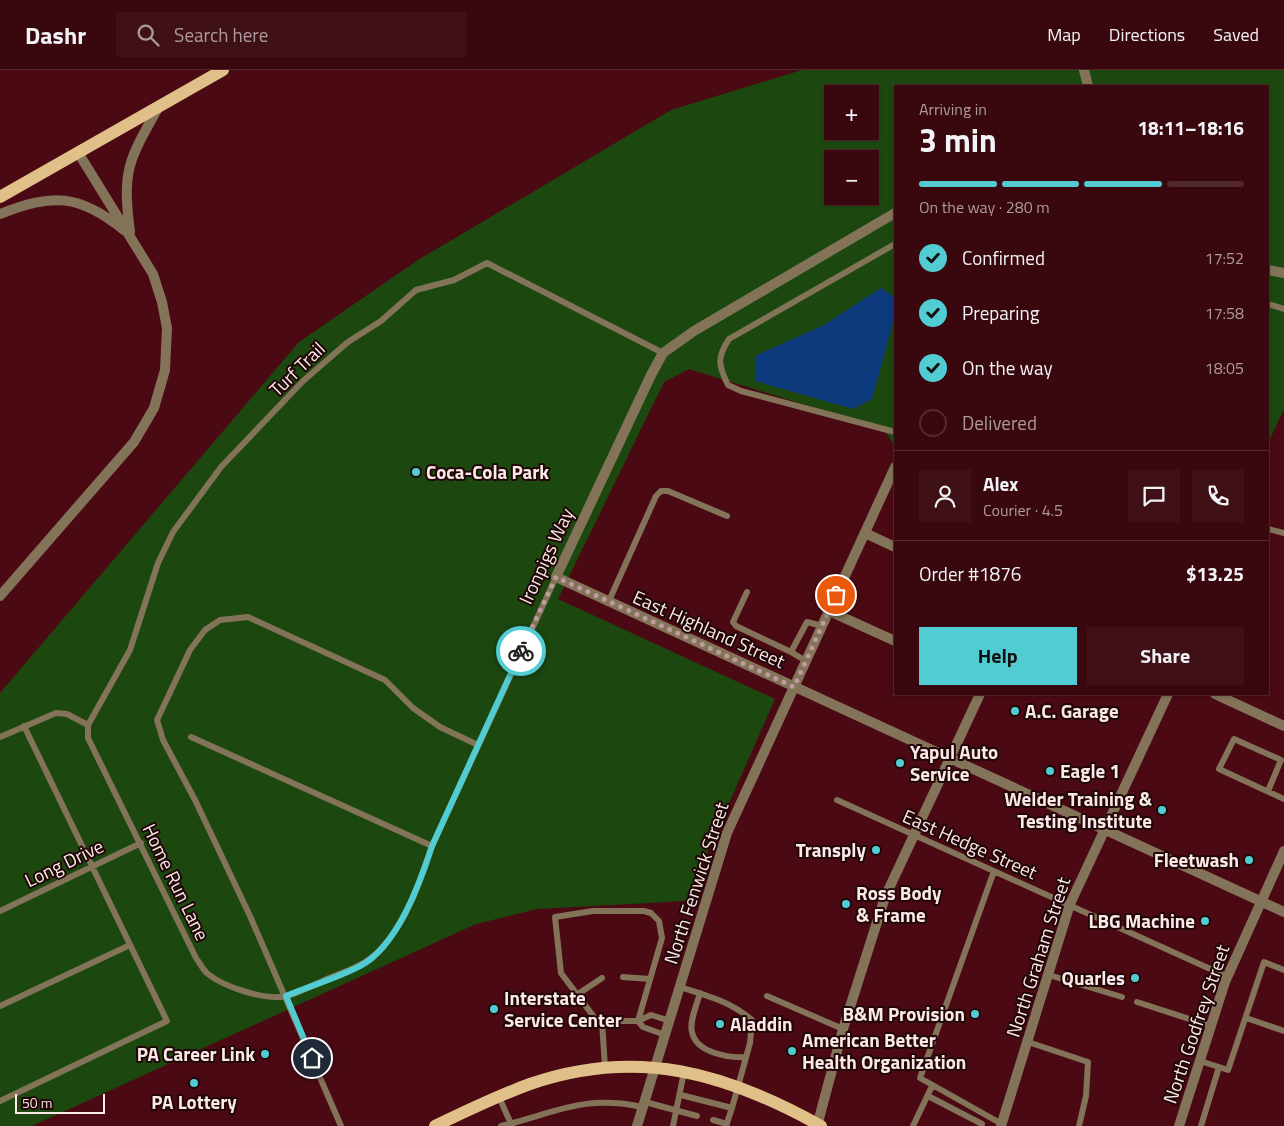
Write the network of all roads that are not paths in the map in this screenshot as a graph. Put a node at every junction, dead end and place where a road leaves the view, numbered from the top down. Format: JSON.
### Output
{"nodes":[{"id":1,"x":223,"y":70,"type":"edge"},
{"id":2,"x":1084,"y":70,"type":"edge"},
{"id":3,"x":1088,"y":85,"type":"edge"},
{"id":4,"x":158,"y":108,"type":"junction"},
{"id":5,"x":79,"y":154,"type":"junction"},
{"id":6,"x":0,"y":197,"type":"edge"},
{"id":7,"x":0,"y":214,"type":"edge"},
{"id":8,"x":894,"y":215,"type":"edge"},
{"id":9,"x":131,"y":236,"type":"junction"},
{"id":10,"x":894,"y":245,"type":"edge"},
{"id":11,"x":1269,"y":270,"type":"edge"},
{"id":12,"x":1284,"y":273,"type":"edge"},
{"id":13,"x":1269,"y":304,"type":"edge"},
{"id":14,"x":1284,"y":309,"type":"edge"},
{"id":15,"x":663,"y":352,"type":"junction"},
{"id":16,"x":894,"y":432,"type":"edge"},
{"id":17,"x":894,"y":469,"type":"edge"},
{"id":18,"x":727,"y":516,"type":"dead end"},
{"id":19,"x":1269,"y":529,"type":"edge"},
{"id":20,"x":865,"y":533,"type":"junction"},
{"id":21,"x":1284,"y":533,"type":"edge"},
{"id":22,"x":894,"y":547,"type":"edge"},
{"id":23,"x":556,"y":577,"type":"junction"},
{"id":24,"x":747,"y":592,"type":"dead end"},
{"id":25,"x":0,"y":596,"type":"edge"},
{"id":26,"x":608,"y":603,"type":"junction"},
{"id":27,"x":829,"y":611,"type":"junction"},
{"id":28,"x":822,"y":626,"type":"junction"},
{"id":29,"x":894,"y":641,"type":"edge"},
{"id":30,"x":791,"y":652,"type":"junction"},
{"id":31,"x":806,"y":661,"type":"junction"},
{"id":32,"x":794,"y":687,"type":"junction"},
{"id":33,"x":980,"y":695,"type":"edge"},
{"id":34,"x":1168,"y":695,"type":"edge"},
{"id":35,"x":1217,"y":695,"type":"edge"},
{"id":36,"x":88,"y":725,"type":"junction"},
{"id":37,"x":24,"y":726,"type":"junction"},
{"id":38,"x":1284,"y":726,"type":"edge"},
{"id":39,"x":0,"y":737,"type":"edge"},
{"id":40,"x":191,"y":737,"type":"dead end"},
{"id":41,"x":478,"y":745,"type":"junction"},
{"id":42,"x":950,"y":758,"type":"junction"},
{"id":43,"x":1268,"y":791,"type":"junction"},
{"id":44,"x":1284,"y":799,"type":"edge"},
{"id":45,"x":837,"y":800,"type":"dead end"},
{"id":46,"x":1105,"y":830,"type":"junction"},
{"id":47,"x":913,"y":835,"type":"junction"},
{"id":48,"x":141,"y":843,"type":"junction"},
{"id":49,"x":432,"y":846,"type":"junction"},
{"id":50,"x":1284,"y":851,"type":"edge"},
{"id":51,"x":91,"y":867,"type":"junction"},
{"id":52,"x":994,"y":871,"type":"junction"},
{"id":53,"x":1261,"y":902,"type":"junction"},
{"id":54,"x":1070,"y":904,"type":"junction"},
{"id":55,"x":0,"y":911,"type":"edge"},
{"id":56,"x":1284,"y":912,"type":"edge"},
{"id":57,"x":130,"y":945,"type":"junction"},
{"id":58,"x":1284,"y":970,"type":"edge"},
{"id":59,"x":1049,"y":975,"type":"junction"},
{"id":60,"x":1228,"y":976,"type":"junction"},
{"id":61,"x":623,"y":977,"type":"dead end"},
{"id":62,"x":602,"y":978,"type":"dead end"},
{"id":63,"x":650,"y":980,"type":"junction"},
{"id":64,"x":680,"y":987,"type":"junction"},
{"id":65,"x":700,"y":993,"type":"junction"},
{"id":66,"x":578,"y":994,"type":"junction"},
{"id":67,"x":286,"y":996,"type":"junction"},
{"id":68,"x":767,"y":996,"type":"dead end"},
{"id":69,"x":1122,"y":997,"type":"dead end"},
{"id":70,"x":1137,"y":1002,"type":"dead end"},
{"id":71,"x":0,"y":1006,"type":"edge"},
{"id":72,"x":1246,"y":1018,"type":"junction"},
{"id":73,"x":602,"y":1021,"type":"junction"},
{"id":74,"x":638,"y":1021,"type":"junction"},
{"id":75,"x":670,"y":1021,"type":"junction"},
{"id":76,"x":1211,"y":1026,"type":"junction"},
{"id":77,"x":843,"y":1029,"type":"junction"},
{"id":78,"x":1284,"y":1031,"type":"edge"},
{"id":79,"x":665,"y":1035,"type":"junction"},
{"id":80,"x":1028,"y":1042,"type":"junction"},
{"id":81,"x":746,"y":1057,"type":"junction"},
{"id":82,"x":1200,"y":1061,"type":"junction"},
{"id":83,"x":1219,"y":1067,"type":"junction"},
{"id":84,"x":655,"y":1068,"type":"junction"},
{"id":85,"x":605,"y":1069,"type":"junction"},
{"id":86,"x":684,"y":1072,"type":"junction"},
{"id":87,"x":739,"y":1086,"type":"junction"},
{"id":88,"x":932,"y":1086,"type":"junction"},
{"id":89,"x":681,"y":1095,"type":"junction"},
{"id":90,"x":928,"y":1096,"type":"junction"},
{"id":91,"x":499,"y":1097,"type":"junction"},
{"id":92,"x":0,"y":1100,"type":"edge"},
{"id":93,"x":644,"y":1105,"type":"junction"},
{"id":94,"x":732,"y":1108,"type":"junction"},
{"id":95,"x":677,"y":1111,"type":"junction"},
{"id":96,"x":697,"y":1116,"type":"dead end"},
{"id":97,"x":714,"y":1120,"type":"dead end"},
{"id":98,"x":512,"y":1125,"type":"edge"},
{"id":99,"x":727,"y":1125,"type":"edge"},
{"id":100,"x":819,"y":1125,"type":"edge"},
{"id":101,"x":1001,"y":1125,"type":"edge"},
{"id":102,"x":341,"y":1126,"type":"edge"},
{"id":103,"x":435,"y":1126,"type":"edge"},
{"id":104,"x":500,"y":1126,"type":"edge"},
{"id":105,"x":637,"y":1126,"type":"edge"},
{"id":106,"x":673,"y":1126,"type":"edge"},
{"id":107,"x":913,"y":1126,"type":"edge"},
{"id":108,"x":981,"y":1126,"type":"edge"},
{"id":109,"x":1079,"y":1126,"type":"edge"},
{"id":110,"x":1179,"y":1126,"type":"edge"},
{"id":111,"x":1201,"y":1126,"type":"edge"}],
"edges":[{"from":1,"to":4,"type":"main road"},
{"from":2,"to":3,"type":"street"},
{"from":4,"to":5,"type":"main road"},
{"from":4,"to":9,"type":"street"},
{"from":5,"to":6,"type":"main road"},
{"from":5,"to":9,"type":"street"},
{"from":7,"to":9,"type":"street"},
{"from":8,"to":15,"type":"street","name":"Ironpigs Way"},
{"from":9,"to":25,"type":"street"},
{"from":10,"to":16,"type":"lane"},
{"from":11,"to":12,"type":"street"},
{"from":13,"to":14,"type":"lane"},
{"from":15,"to":23,"type":"street","name":"Ironpigs Way"},
{"from":15,"to":36,"type":"lane","name":"Turf Trail"},
{"from":17,"to":20,"type":"street","name":"North Fenwick Street"},
{"from":18,"to":26,"type":"lane"},
{"from":19,"to":21,"type":"lane"},
{"from":20,"to":22,"type":"street"},
{"from":20,"to":27,"type":"street","name":"North Fenwick Street"},
{"from":23,"to":26,"type":"street","name":"East Highland Street"},
{"from":23,"to":41,"type":"lane","name":"Ironpigs Way"},
{"from":24,"to":30,"type":"lane"},
{"from":26,"to":32,"type":"street","name":"East Highland Street"},
{"from":27,"to":28,"type":"street","name":"North Fenwick Street"},
{"from":27,"to":29,"type":"street"},
{"from":28,"to":30,"type":"lane"},
{"from":28,"to":31,"type":"street","name":"North Fenwick Street"},
{"from":30,"to":31,"type":"lane"},
{"from":31,"to":32,"type":"street","name":"North Fenwick Street"},
{"from":32,"to":42,"type":"street","name":"East Highland Street"},
{"from":32,"to":64,"type":"street","name":"North Fenwick Street"},
{"from":33,"to":42,"type":"street"},
{"from":34,"to":46,"type":"street","name":"North Graham Street"},
{"from":35,"to":38,"type":"street"},
{"from":36,"to":37,"type":"lane"},
{"from":36,"to":48,"type":"lane","name":"Home Run Lane"},
{"from":37,"to":39,"type":"lane"},
{"from":37,"to":51,"type":"lane"},
{"from":40,"to":49,"type":"lane"},
{"from":41,"to":49,"type":"lane","name":"Ironpigs Way"},
{"from":41,"to":67,"type":"lane"},
{"from":42,"to":46,"type":"street","name":"East Highland Street"},
{"from":42,"to":47,"type":"street"},
{"from":43,"to":43,"type":"lane"},
{"from":43,"to":44,"type":"lane"},
{"from":45,"to":47,"type":"lane","name":"East Hedge Street"},
{"from":46,"to":53,"type":"street","name":"East Highland Street"},
{"from":46,"to":54,"type":"street","name":"North Graham Street"},
{"from":47,"to":52,"type":"lane","name":"East Hedge Street"},
{"from":47,"to":77,"type":"street"},
{"from":48,"to":51,"type":"lane","name":"Long Drive"},
{"from":48,"to":67,"type":"lane","name":"Home Run Lane"},
{"from":49,"to":67,"type":"lane","name":"Ironpigs Way"},
{"from":50,"to":53,"type":"street","name":"North Godfrey Street"},
{"from":51,"to":55,"type":"lane","name":"Long Drive"},
{"from":51,"to":57,"type":"lane"},
{"from":52,"to":54,"type":"lane","name":"East Hedge Street"},
{"from":52,"to":88,"type":"lane"},
{"from":53,"to":56,"type":"street","name":"East Highland Street"},
{"from":53,"to":60,"type":"street","name":"North Godfrey Street"},
{"from":54,"to":59,"type":"street","name":"North Graham Street"},
{"from":54,"to":60,"type":"lane","name":"East Hedge Street"},
{"from":57,"to":71,"type":"lane"},
{"from":57,"to":92,"type":"lane"},
{"from":58,"to":72,"type":"lane"},
{"from":59,"to":69,"type":"lane"},
{"from":59,"to":80,"type":"street","name":"North Graham Street"},
{"from":60,"to":76,"type":"street","name":"North Godfrey Street"},
{"from":61,"to":63,"type":"lane"},
{"from":62,"to":66,"type":"lane"},
{"from":63,"to":66,"type":"lane"},
{"from":63,"to":74,"type":"lane"},
{"from":64,"to":65,"type":"lane"},
{"from":64,"to":75,"type":"street","name":"North Fenwick Street"},
{"from":65,"to":81,"type":"lane"},
{"from":65,"to":81,"type":"lane"},
{"from":66,"to":73,"type":"lane"},
{"from":67,"to":102,"type":"lane"},
{"from":68,"to":77,"type":"lane"},
{"from":70,"to":76,"type":"lane"},
{"from":72,"to":78,"type":"lane"},
{"from":72,"to":83,"type":"lane"},
{"from":73,"to":74,"type":"lane"},
{"from":73,"to":85,"type":"lane"},
{"from":74,"to":75,"type":"lane"},
{"from":74,"to":79,"type":"lane"},
{"from":75,"to":79,"type":"street","name":"North Fenwick Street"},
{"from":76,"to":82,"type":"street","name":"North Godfrey Street"},
{"from":77,"to":100,"type":"street"},
{"from":79,"to":84,"type":"street","name":"North Fenwick Street"},
{"from":80,"to":101,"type":"street","name":"North Graham Street"},
{"from":80,"to":109,"type":"lane"},
{"from":81,"to":87,"type":"lane"},
{"from":82,"to":83,"type":"lane"},
{"from":82,"to":110,"type":"street","name":"North Godfrey Street"},
{"from":83,"to":111,"type":"lane"},
{"from":84,"to":85,"type":"main road"},
{"from":84,"to":86,"type":"main road"},
{"from":84,"to":93,"type":"street","name":"North Fenwick Street"},
{"from":85,"to":91,"type":"main road"},
{"from":86,"to":87,"type":"main road"},
{"from":86,"to":89,"type":"lane"},
{"from":87,"to":94,"type":"lane"},
{"from":87,"to":100,"type":"main road"},
{"from":88,"to":90,"type":"lane"},
{"from":88,"to":101,"type":"lane"},
{"from":89,"to":94,"type":"lane"},
{"from":89,"to":95,"type":"lane"},
{"from":90,"to":107,"type":"lane"},
{"from":90,"to":108,"type":"lane"},
{"from":91,"to":98,"type":"lane"},
{"from":91,"to":103,"type":"main road"},
{"from":93,"to":95,"type":"lane"},
{"from":93,"to":98,"type":"lane"},
{"from":93,"to":105,"type":"street","name":"North Fenwick Street"},
{"from":94,"to":99,"type":"lane"},
{"from":95,"to":96,"type":"lane"},
{"from":95,"to":106,"type":"lane"},
{"from":97,"to":99,"type":"lane"},
{"from":98,"to":104,"type":"lane"}]}
